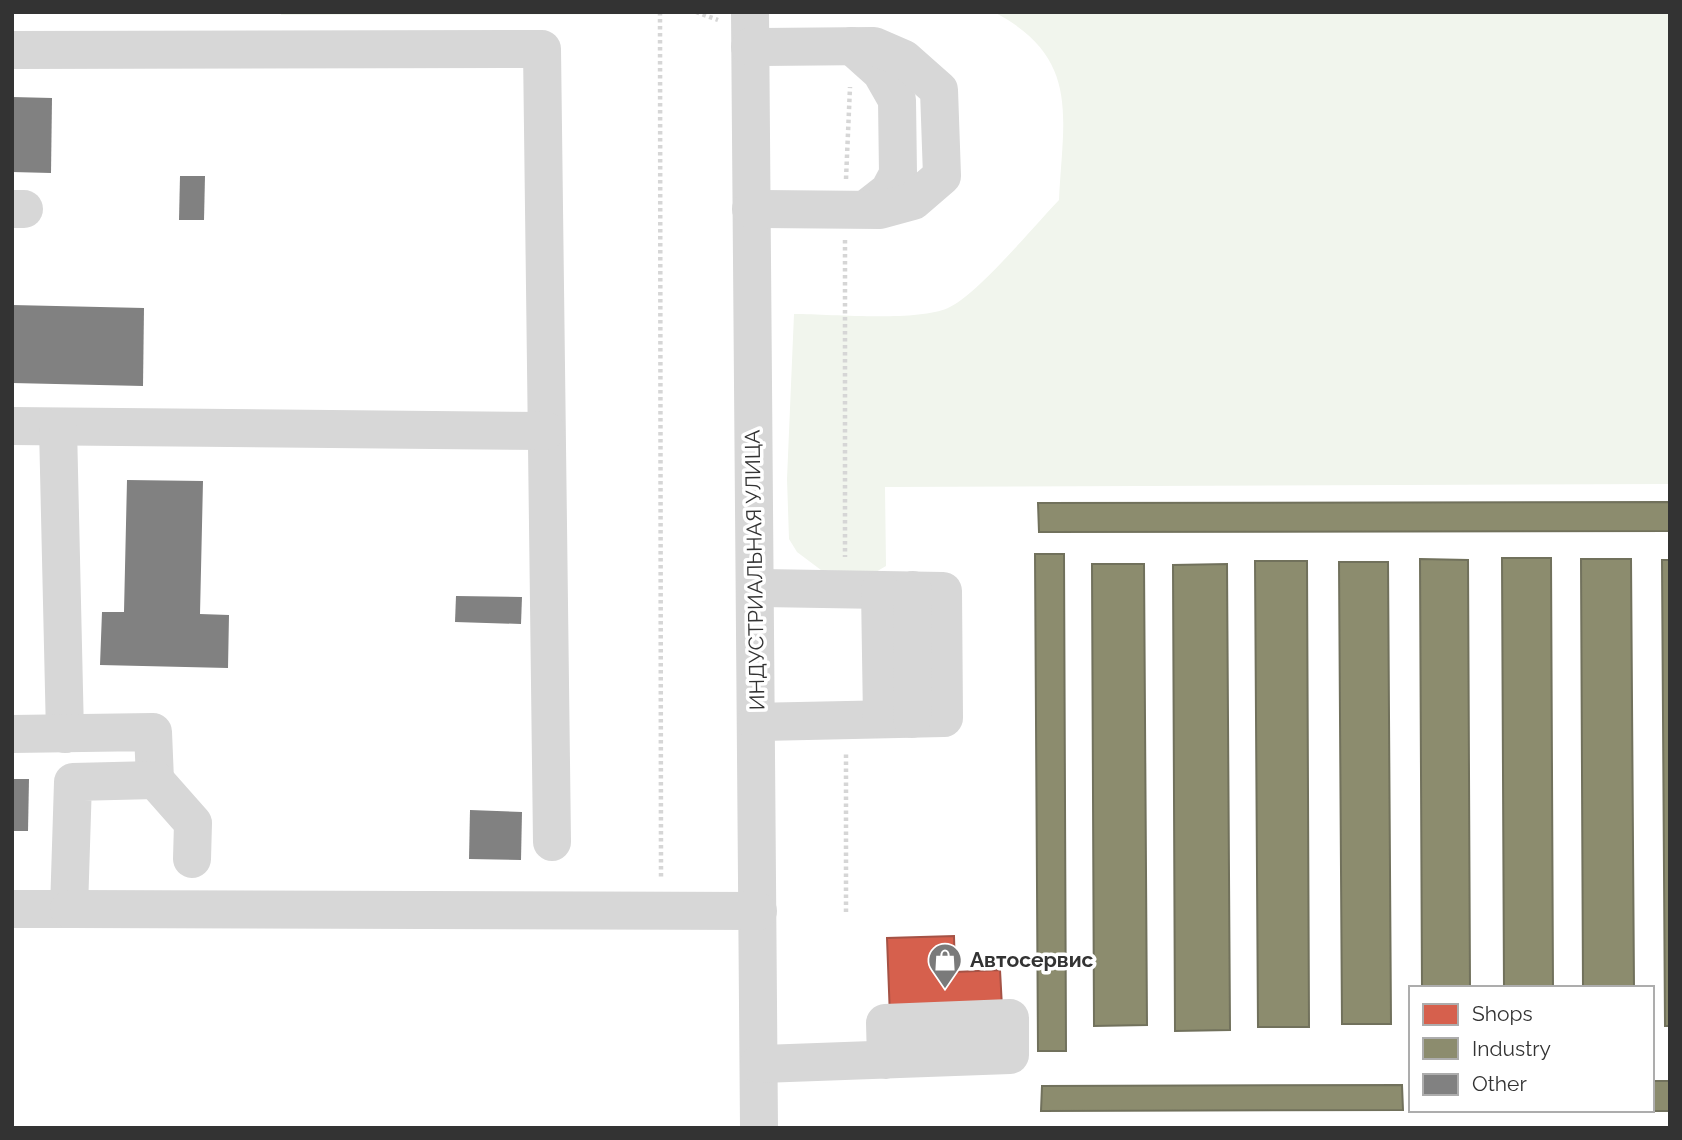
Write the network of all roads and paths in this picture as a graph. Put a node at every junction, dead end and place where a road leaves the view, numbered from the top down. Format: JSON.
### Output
{"nodes":[{"id":1,"x":660,"y":12,"type":"edge"},
{"id":2,"x":750,"y":29,"type":"edge"},
{"id":3,"x":852,"y":46,"type":"junction"},
{"id":4,"x":12,"y":50,"type":"edge"},
{"id":5,"x":751,"y":209,"type":"junction"},
{"id":6,"x":855,"y":209,"type":"junction"},
{"id":7,"x":12,"y":426,"type":"edge"},
{"id":8,"x":58,"y":426,"type":"junction"},
{"id":9,"x":546,"y":431,"type":"junction"},
{"id":10,"x":755,"y":588,"type":"junction"},
{"id":11,"x":879,"y":590,"type":"junction"},
{"id":12,"x":880,"y":719,"type":"junction"},
{"id":13,"x":756,"y":722,"type":"junction"},
{"id":14,"x":12,"y":734,"type":"edge"},
{"id":15,"x":65,"y":734,"type":"junction"},
{"id":16,"x":155,"y":780,"type":"junction"},
{"id":17,"x":552,"y":842,"type":"dead end"},
{"id":18,"x":192,"y":859,"type":"dead end"},
{"id":19,"x":12,"y":909,"type":"edge"},
{"id":20,"x":68,"y":909,"type":"junction"},
{"id":21,"x":661,"y":911,"type":"junction"},
{"id":22,"x":758,"y":911,"type":"junction"},
{"id":23,"x":846,"y":912,"type":"dead end"},
{"id":24,"x":886,"y":1060,"type":"dead end"},
{"id":25,"x":759,"y":1064,"type":"junction"},
{"id":26,"x":759,"y":1128,"type":"edge"}],
"edges":[{"from":1,"to":21,"type":"path"},
{"from":2,"to":3,"type":"street"},
{"from":2,"to":5,"type":"street","name":"ИНДУСТРИАЛЬНАЯ УЛИЦА"},
{"from":3,"to":6,"type":"path"},
{"from":3,"to":6,"type":"street"},
{"from":4,"to":9,"type":"street"},
{"from":5,"to":6,"type":"street"},
{"from":5,"to":10,"type":"street","name":"ИНДУСТРИАЛЬНАЯ УЛИЦА"},
{"from":6,"to":11,"type":"path"},
{"from":7,"to":8,"type":"street"},
{"from":8,"to":9,"type":"street"},
{"from":8,"to":15,"type":"street"},
{"from":9,"to":17,"type":"street"},
{"from":10,"to":11,"type":"street"},
{"from":10,"to":13,"type":"street","name":"ИНДУСТРИАЛЬНАЯ УЛИЦА"},
{"from":11,"to":12,"type":"street"},
{"from":11,"to":12,"type":"street"},
{"from":12,"to":13,"type":"street"},
{"from":12,"to":23,"type":"path"},
{"from":13,"to":22,"type":"street","name":"ИНДУСТРИАЛЬНАЯ УЛИЦА"},
{"from":14,"to":15,"type":"street"},
{"from":15,"to":16,"type":"street"},
{"from":16,"to":18,"type":"street"},
{"from":16,"to":20,"type":"street"},
{"from":19,"to":20,"type":"street"},
{"from":20,"to":21,"type":"street"},
{"from":21,"to":22,"type":"street"},
{"from":22,"to":25,"type":"street","name":"ИНДУСТРИАЛЬНАЯ УЛИЦА"},
{"from":24,"to":25,"type":"street"},
{"from":25,"to":26,"type":"street","name":"ИНДУСТРИАЛЬНАЯ УЛИЦА"}]}
